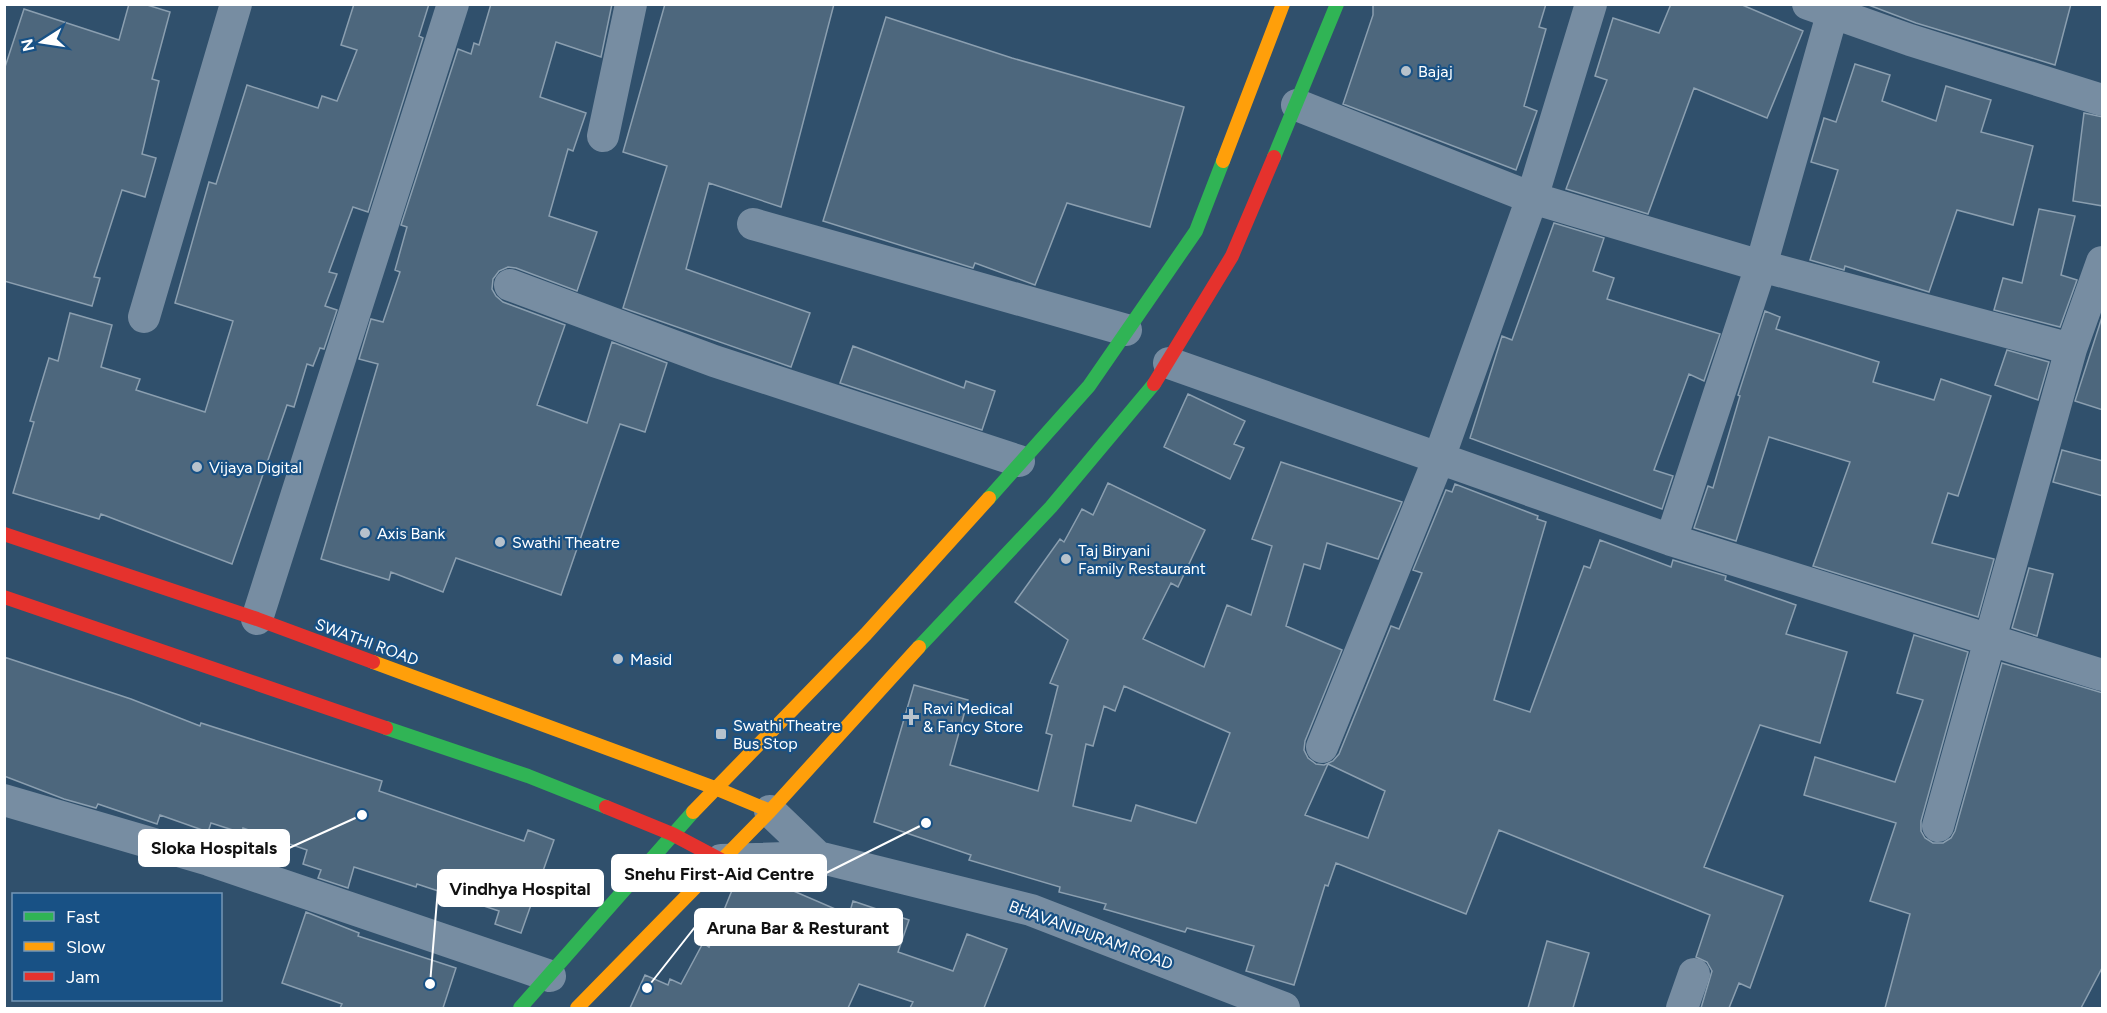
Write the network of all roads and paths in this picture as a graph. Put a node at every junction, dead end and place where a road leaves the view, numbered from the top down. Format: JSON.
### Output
{"nodes":[{"id":1,"x":237,"y":4,"type":"edge"},
{"id":2,"x":453,"y":4,"type":"edge"},
{"id":3,"x":631,"y":4,"type":"edge"},
{"id":4,"x":1282,"y":4,"type":"edge"},
{"id":5,"x":1337,"y":4,"type":"edge"},
{"id":6,"x":1591,"y":4,"type":"edge"},
{"id":7,"x":1825,"y":7,"type":"edge"},
{"id":8,"x":2103,"y":99,"type":"edge"},
{"id":9,"x":1297,"y":105,"type":"junction"},
{"id":10,"x":603,"y":136,"type":"dead end"},
{"id":11,"x":1532,"y":198,"type":"junction"},
{"id":12,"x":753,"y":224,"type":"dead end"},
{"id":13,"x":2103,"y":262,"type":"edge"},
{"id":14,"x":1761,"y":266,"type":"junction"},
{"id":15,"x":510,"y":285,"type":"dead end"},
{"id":16,"x":144,"y":317,"type":"dead end"},
{"id":17,"x":1126,"y":330,"type":"junction"},
{"id":18,"x":2072,"y":349,"type":"junction"},
{"id":19,"x":1169,"y":363,"type":"junction"},
{"id":20,"x":1439,"y":458,"type":"junction"},
{"id":21,"x":1019,"y":461,"type":"junction"},
{"id":22,"x":4,"y":534,"type":"edge"},
{"id":23,"x":1671,"y":540,"type":"junction"},
{"id":24,"x":4,"y":597,"type":"edge"},
{"id":25,"x":257,"y":619,"type":"junction"},
{"id":26,"x":1989,"y":637,"type":"junction"},
{"id":27,"x":2103,"y":675,"type":"edge"},
{"id":28,"x":1322,"y":747,"type":"dead end"},
{"id":29,"x":715,"y":788,"type":"junction"},
{"id":30,"x":4,"y":800,"type":"edge"},
{"id":31,"x":770,"y":811,"type":"junction"},
{"id":32,"x":1938,"y":826,"type":"dead end"},
{"id":33,"x":672,"y":834,"type":"junction"},
{"id":34,"x":818,"y":857,"type":"junction"},
{"id":35,"x":722,"y":860,"type":"junction"},
{"id":36,"x":1694,"y":974,"type":"dead end"},
{"id":37,"x":550,"y":976,"type":"junction"},
{"id":38,"x":520,"y":1008,"type":"edge"},
{"id":39,"x":577,"y":1008,"type":"edge"},
{"id":40,"x":1284,"y":1008,"type":"edge"},
{"id":41,"x":1682,"y":1008,"type":"edge"}],
"edges":[{"from":1,"to":16,"type":"street"},
{"from":2,"to":25,"type":"street"},
{"from":3,"to":10,"type":"street"},
{"from":4,"to":17,"type":"main road"},
{"from":5,"to":9,"type":"main road"},
{"from":6,"to":11,"type":"street"},
{"from":7,"to":8,"type":"street"},
{"from":7,"to":14,"type":"street"},
{"from":9,"to":11,"type":"street"},
{"from":9,"to":19,"type":"main road"},
{"from":11,"to":14,"type":"street"},
{"from":11,"to":20,"type":"street"},
{"from":12,"to":17,"type":"street"},
{"from":13,"to":18,"type":"street"},
{"from":14,"to":18,"type":"street"},
{"from":14,"to":23,"type":"street"},
{"from":15,"to":21,"type":"street"},
{"from":17,"to":21,"type":"main road"},
{"from":18,"to":26,"type":"street"},
{"from":19,"to":20,"type":"street"},
{"from":19,"to":31,"type":"main road"},
{"from":20,"to":23,"type":"street"},
{"from":20,"to":28,"type":"street"},
{"from":21,"to":29,"type":"main road"},
{"from":22,"to":25,"type":"main road","name":"SWATHI ROAD"},
{"from":23,"to":26,"type":"street"},
{"from":24,"to":33,"type":"main road"},
{"from":25,"to":29,"type":"main road","name":"SWATHI ROAD"},
{"from":26,"to":27,"type":"street"},
{"from":26,"to":32,"type":"street"},
{"from":29,"to":31,"type":"main road","name":"SWATHI ROAD"},
{"from":29,"to":33,"type":"main road"},
{"from":30,"to":37,"type":"street"},
{"from":31,"to":34,"type":"street","name":"BHAVANIPURAM ROAD"},
{"from":31,"to":35,"type":"main road"},
{"from":33,"to":35,"type":"main road"},
{"from":33,"to":37,"type":"main road"},
{"from":34,"to":35,"type":"street"},
{"from":34,"to":40,"type":"street","name":"BHAVANIPURAM ROAD"},
{"from":35,"to":39,"type":"main road"},
{"from":36,"to":41,"type":"street"},
{"from":37,"to":38,"type":"main road"}]}
